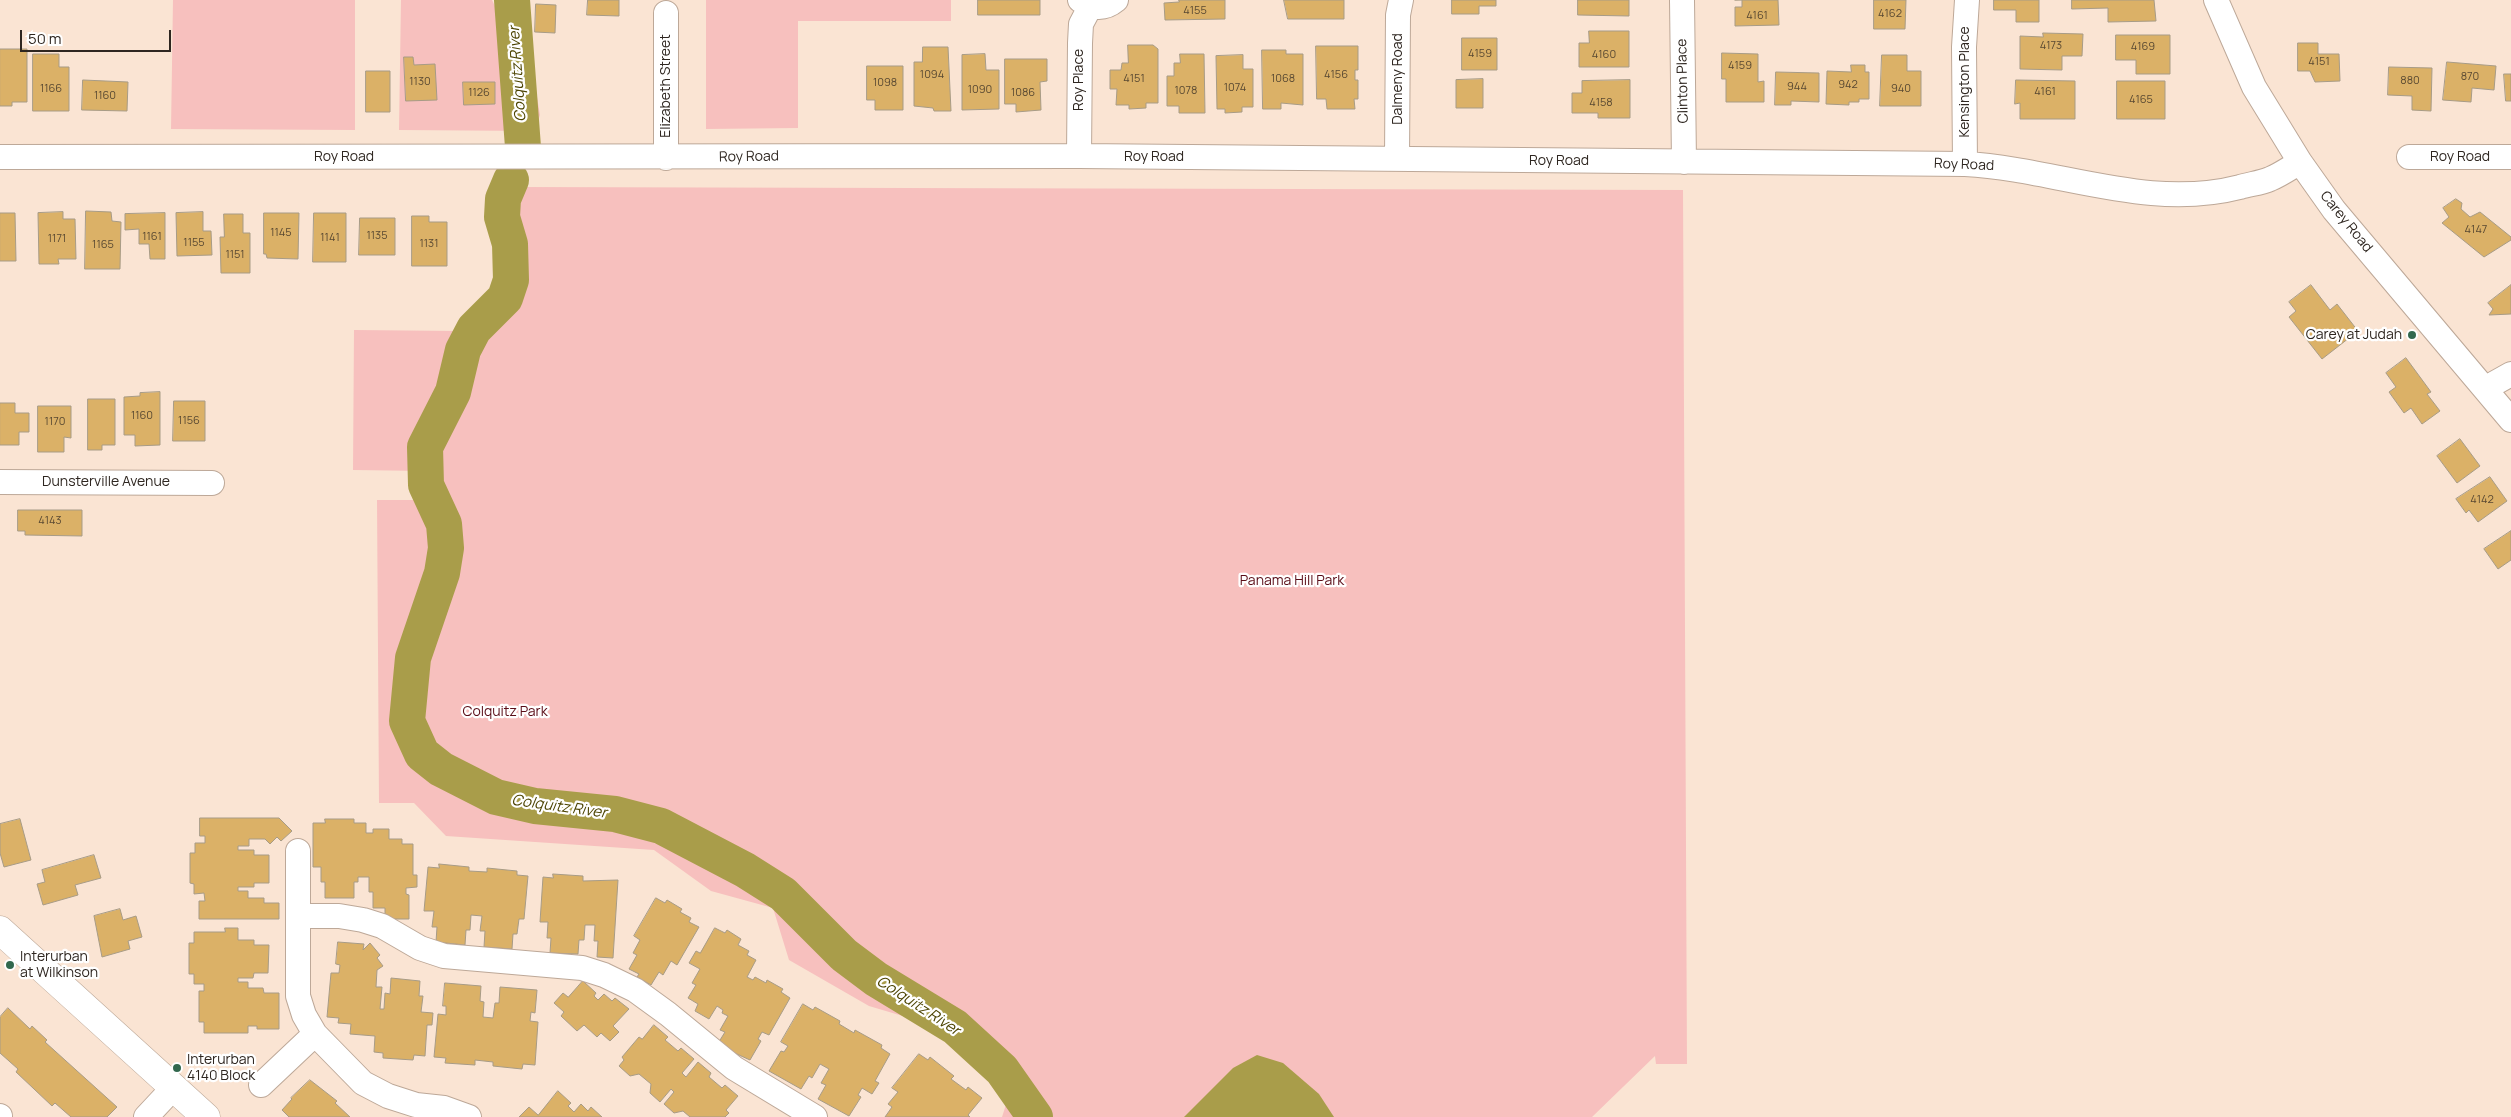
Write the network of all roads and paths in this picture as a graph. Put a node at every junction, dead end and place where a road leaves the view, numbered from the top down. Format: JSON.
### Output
{"nodes":[{"id":1,"x":1116,"y":0,"type":"edge"},
{"id":2,"x":1401,"y":0,"type":"edge"},
{"id":3,"x":1682,"y":0,"type":"edge"},
{"id":4,"x":1967,"y":0,"type":"edge"},
{"id":5,"x":2216,"y":0,"type":"edge"},
{"id":6,"x":1085,"y":3,"type":"edge"},
{"id":7,"x":666,"y":13,"type":"dead end"},
{"id":8,"x":1079,"y":156,"type":"junction"},
{"id":9,"x":0,"y":157,"type":"edge"},
{"id":10,"x":2409,"y":157,"type":"dead end"},
{"id":11,"x":2511,"y":157,"type":"edge"},
{"id":12,"x":666,"y":158,"type":"junction"},
{"id":13,"x":1397,"y":158,"type":"junction"},
{"id":14,"x":1684,"y":162,"type":"junction"},
{"id":15,"x":2300,"y":162,"type":"junction"},
{"id":16,"x":1965,"y":164,"type":"junction"},
{"id":17,"x":2511,"y":374,"type":"edge"},
{"id":18,"x":2486,"y":388,"type":"junction"},
{"id":19,"x":2511,"y":420,"type":"edge"},
{"id":20,"x":0,"y":482,"type":"edge"},
{"id":21,"x":212,"y":483,"type":"dead end"},
{"id":22,"x":298,"y":851,"type":"dead end"},
{"id":23,"x":299,"y":916,"type":"junction"},
{"id":24,"x":0,"y":930,"type":"edge"},
{"id":25,"x":315,"y":1034,"type":"junction"},
{"id":26,"x":262,"y":1085,"type":"dead end"},
{"id":27,"x":174,"y":1087,"type":"junction"},
{"id":28,"x":426,"y":1112,"type":"edge"},
{"id":29,"x":146,"y":1117,"type":"edge"},
{"id":30,"x":206,"y":1117,"type":"edge"},
{"id":31,"x":469,"y":1117,"type":"edge"},
{"id":32,"x":815,"y":1117,"type":"edge"}],
"edges":[{"from":1,"to":6,"type":"street","name":"Roy Place"},
{"from":2,"to":13,"type":"street","name":"Dalmeny Road"},
{"from":3,"to":14,"type":"street","name":"Clinton Place"},
{"from":4,"to":16,"type":"street","name":"Kensington Place"},
{"from":5,"to":15,"type":"street","name":"Carey Road"},
{"from":6,"to":8,"type":"street","name":"Roy Place"},
{"from":7,"to":12,"type":"street","name":"Elizabeth Street"},
{"from":8,"to":12,"type":"street","name":"Roy Road"},
{"from":8,"to":13,"type":"street","name":"Roy Road"},
{"from":9,"to":12,"type":"street","name":"Roy Road"},
{"from":10,"to":11,"type":"street","name":"Roy Road"},
{"from":13,"to":14,"type":"street","name":"Roy Road"},
{"from":14,"to":16,"type":"street","name":"Roy Road"},
{"from":15,"to":16,"type":"street","name":"Roy Road"},
{"from":15,"to":18,"type":"street","name":"Carey Road"},
{"from":17,"to":18,"type":"street"},
{"from":18,"to":19,"type":"street","name":"Carey Road"},
{"from":20,"to":21,"type":"street","name":"Dunsterville Avenue"},
{"from":22,"to":23,"type":"street"},
{"from":23,"to":25,"type":"street"},
{"from":23,"to":32,"type":"street"},
{"from":24,"to":27,"type":"main road"},
{"from":25,"to":26,"type":"street"},
{"from":25,"to":28,"type":"street"},
{"from":27,"to":29,"type":"street"},
{"from":27,"to":30,"type":"main road"},
{"from":28,"to":31,"type":"street"}]}
